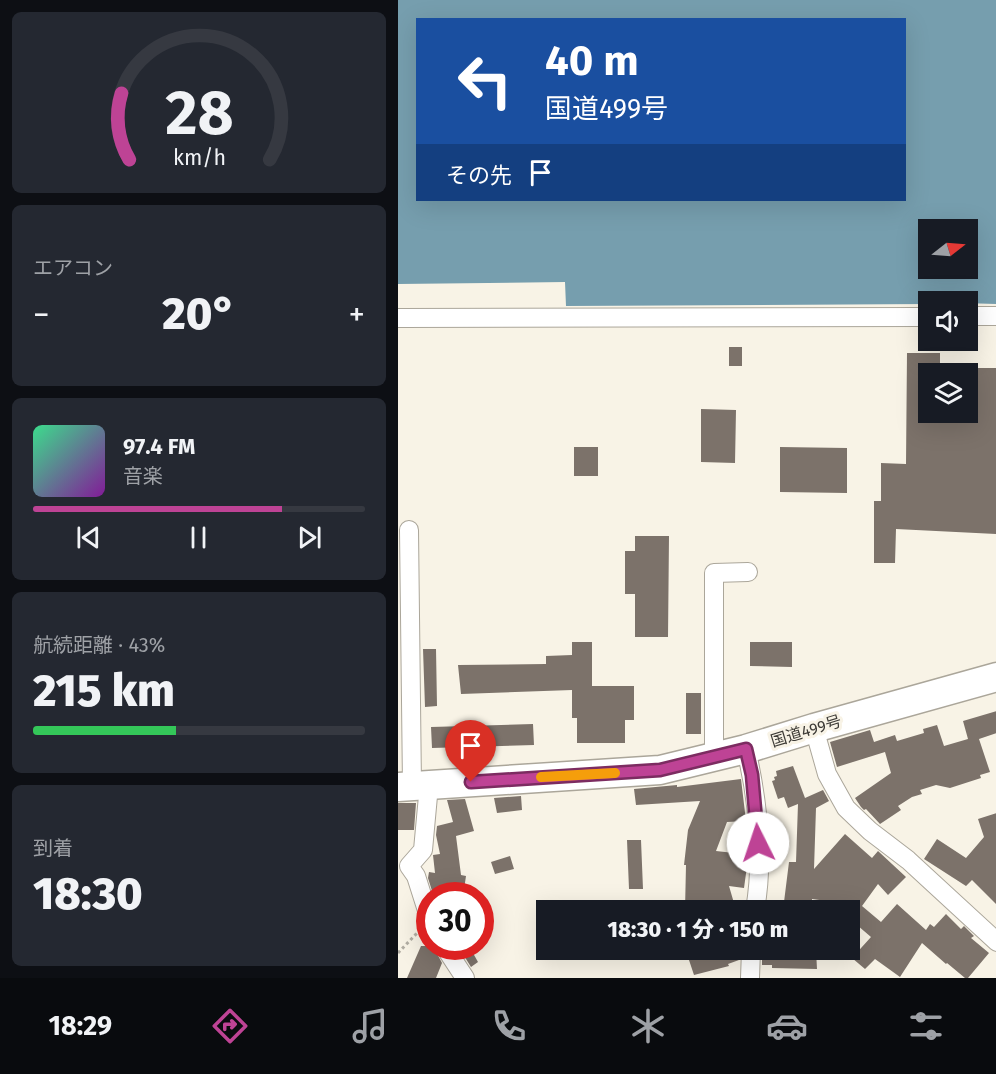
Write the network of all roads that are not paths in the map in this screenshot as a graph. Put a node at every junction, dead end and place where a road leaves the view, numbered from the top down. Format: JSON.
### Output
{"nodes":[{"id":1,"x":978,"y":316,"type":"edge"},
{"id":2,"x":996,"y":316,"type":"edge"},
{"id":3,"x":918,"y":317,"type":"edge"},
{"id":4,"x":398,"y":318,"type":"edge"},
{"id":5,"x":409,"y":530,"type":"dead end"},
{"id":6,"x":748,"y":572,"type":"dead end"},
{"id":7,"x":996,"y":677,"type":"edge"},
{"id":8,"x":814,"y":728,"type":"junction"},
{"id":9,"x":746,"y":749,"type":"junction"},
{"id":10,"x":714,"y":757,"type":"junction"},
{"id":11,"x":413,"y":786,"type":"edge"},
{"id":12,"x":417,"y":882,"type":"edge"},
{"id":13,"x":756,"y":900,"type":"edge"},
{"id":14,"x":996,"y":942,"type":"edge"},
{"id":15,"x":453,"y":960,"type":"edge"},
{"id":16,"x":751,"y":960,"type":"edge"},
{"id":17,"x":464,"y":978,"type":"edge"},
{"id":18,"x":750,"y":978,"type":"edge"}],
"edges":[{"from":1,"to":2,"type":"street"},
{"from":3,"to":4,"type":"street"},
{"from":5,"to":11,"type":"street"},
{"from":6,"to":10,"type":"street"},
{"from":7,"to":8,"type":"highway","name":"国道499号"},
{"from":8,"to":9,"type":"highway","name":"国道499号"},
{"from":8,"to":14,"type":"street"},
{"from":9,"to":10,"type":"highway","name":"国道499号"},
{"from":9,"to":13,"type":"street"},
{"from":10,"to":11,"type":"highway","name":"国道499号"},
{"from":11,"to":12,"type":"street"},
{"from":15,"to":17,"type":"street"},
{"from":16,"to":18,"type":"street"}]}
